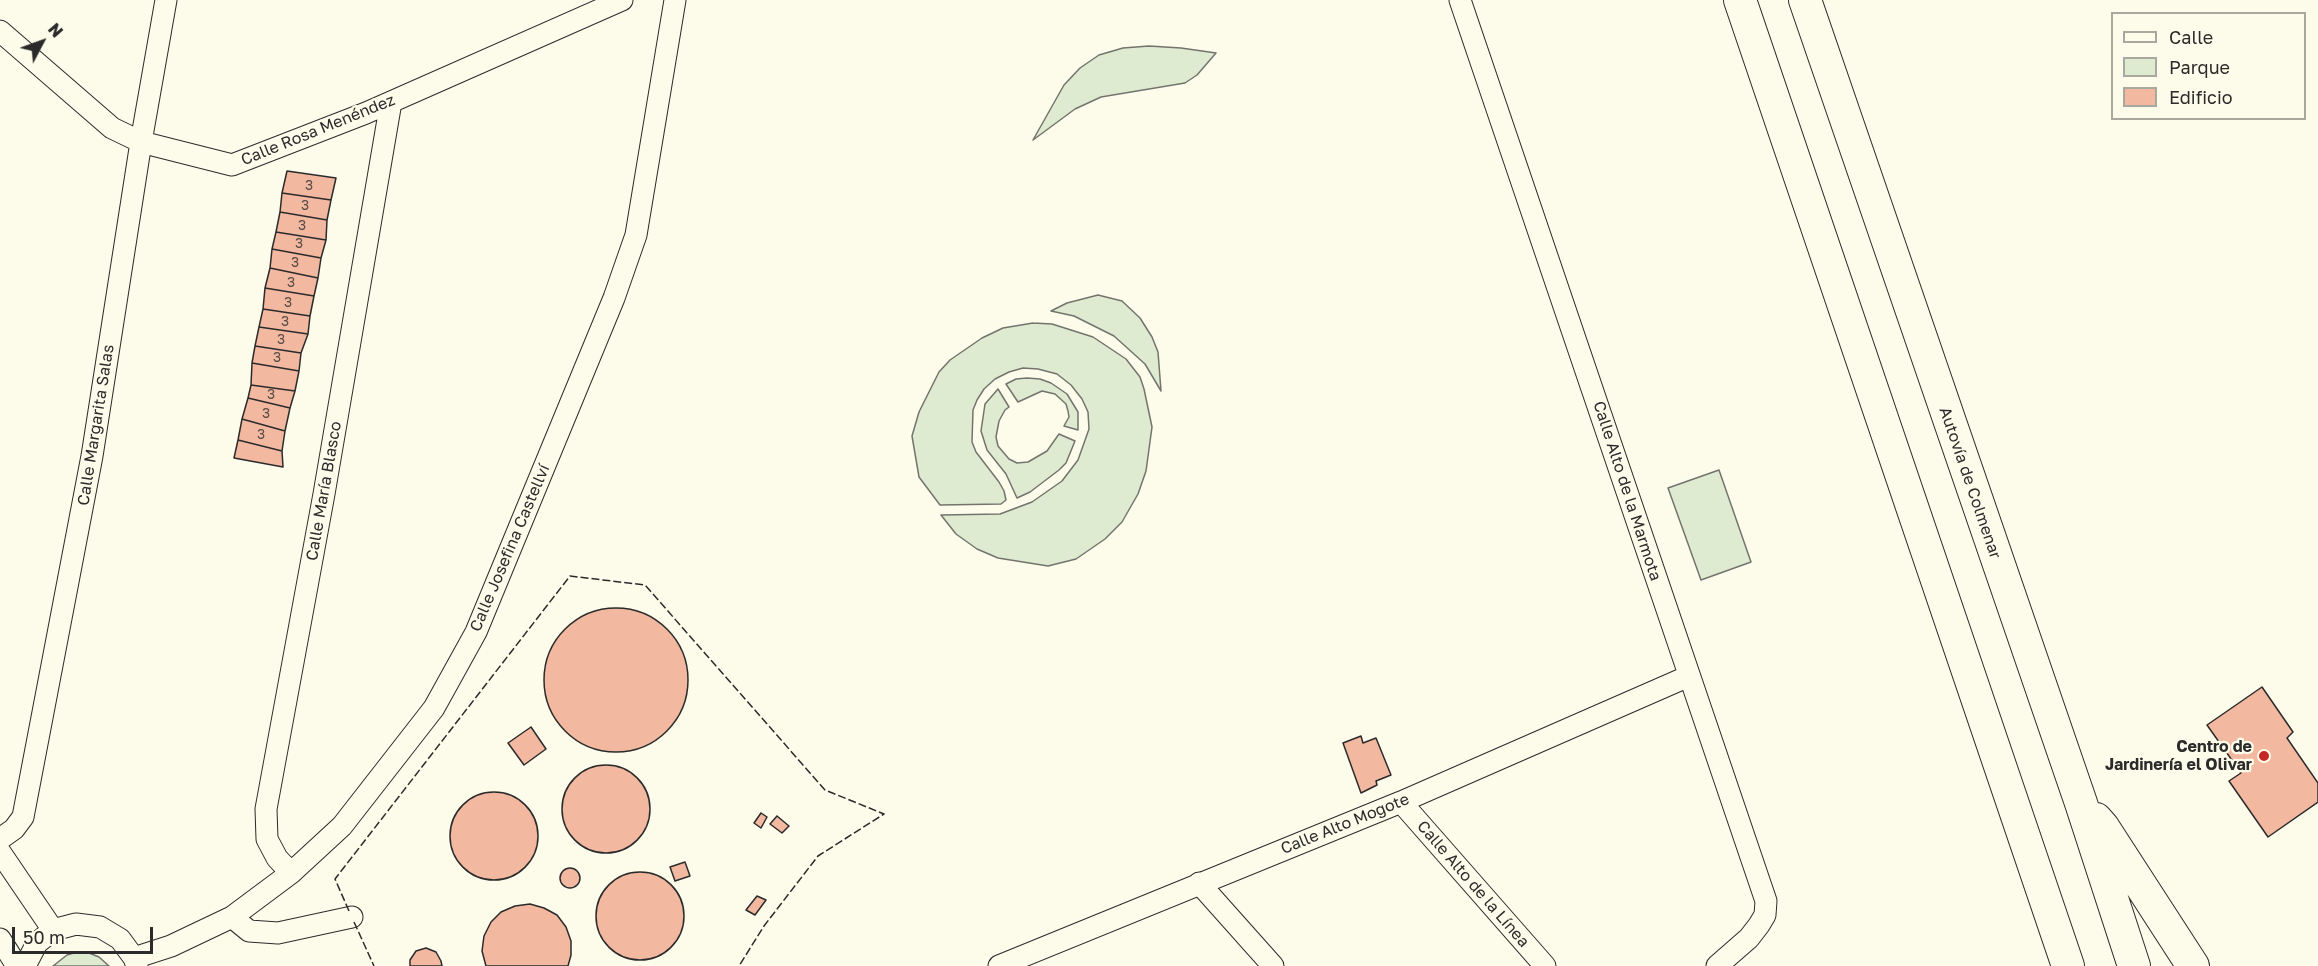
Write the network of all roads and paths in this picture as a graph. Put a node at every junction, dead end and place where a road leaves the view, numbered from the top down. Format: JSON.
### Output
{"nodes":[{"id":1,"x":166,"y":0,"type":"edge"},
{"id":2,"x":621,"y":0,"type":"edge"},
{"id":3,"x":675,"y":0,"type":"edge"},
{"id":4,"x":1460,"y":0,"type":"edge"},
{"id":5,"x":1740,"y":0,"type":"edge"},
{"id":6,"x":1805,"y":0,"type":"edge"},
{"id":7,"x":0,"y":31,"type":"edge"},
{"id":8,"x":391,"y":102,"type":"junction"},
{"id":9,"x":141,"y":142,"type":"junction"},
{"id":10,"x":1689,"y":676,"type":"junction"},
{"id":11,"x":1401,"y":802,"type":"junction"},
{"id":12,"x":2081,"y":803,"type":"junction"},
{"id":13,"x":0,"y":839,"type":"edge"},
{"id":14,"x":0,"y":852,"type":"edge"},
{"id":15,"x":291,"y":873,"type":"junction"},
{"id":16,"x":1199,"y":883,"type":"junction"},
{"id":17,"x":232,"y":917,"type":"junction"},
{"id":18,"x":352,"y":917,"type":"dead end"},
{"id":19,"x":54,"y":930,"type":"junction"},
{"id":20,"x":0,"y":939,"type":"edge"},
{"id":21,"x":135,"y":962,"type":"edge"},
{"id":22,"x":17,"y":966,"type":"edge"},
{"id":23,"x":25,"y":966,"type":"edge"},
{"id":24,"x":999,"y":966,"type":"edge"},
{"id":25,"x":1273,"y":966,"type":"edge"},
{"id":26,"x":1545,"y":966,"type":"edge"},
{"id":27,"x":1717,"y":966,"type":"edge"},
{"id":28,"x":2068,"y":966,"type":"edge"},
{"id":29,"x":2134,"y":966,"type":"edge"},
{"id":30,"x":2193,"y":966,"type":"edge"}],
"edges":[{"from":1,"to":9,"type":"street","name":"Calle Margarita Salas"},
{"from":2,"to":8,"type":"street","name":"Calle Rosa Menéndez"},
{"from":3,"to":15,"type":"street","name":"Calle Josefina Castellví"},
{"from":4,"to":10,"type":"street","name":"Calle Alto de la Marmota"},
{"from":5,"to":28,"type":"highway"},
{"from":6,"to":12,"type":"highway","name":"Autovía de Colmenar"},
{"from":7,"to":9,"type":"street","name":"Calle Rosa Menéndez"},
{"from":8,"to":9,"type":"street","name":"Calle Rosa Menéndez"},
{"from":8,"to":15,"type":"street","name":"Calle María Blasco"},
{"from":9,"to":13,"type":"street","name":"Calle Margarita Salas"},
{"from":10,"to":11,"type":"street","name":"Calle Alto Mogote"},
{"from":10,"to":27,"type":"street","name":"Calle Alto de la Marmota"},
{"from":11,"to":16,"type":"street","name":"Calle Alto Mogote"},
{"from":11,"to":26,"type":"street","name":"Calle Alto de la Línea"},
{"from":12,"to":29,"type":"highway","name":"Autovía de Colmenar"},
{"from":12,"to":30,"type":"highway"},
{"from":14,"to":19,"type":"street"},
{"from":15,"to":17,"type":"street","name":"Calle Josefina Castellví"},
{"from":16,"to":24,"type":"street","name":"Calle Alto Mogote"},
{"from":16,"to":25,"type":"street"},
{"from":17,"to":18,"type":"street"},
{"from":17,"to":21,"type":"street","name":"Calle Josefina Castellví"},
{"from":19,"to":21,"type":"street"},
{"from":19,"to":23,"type":"street"},
{"from":20,"to":22,"type":"street"}]}
